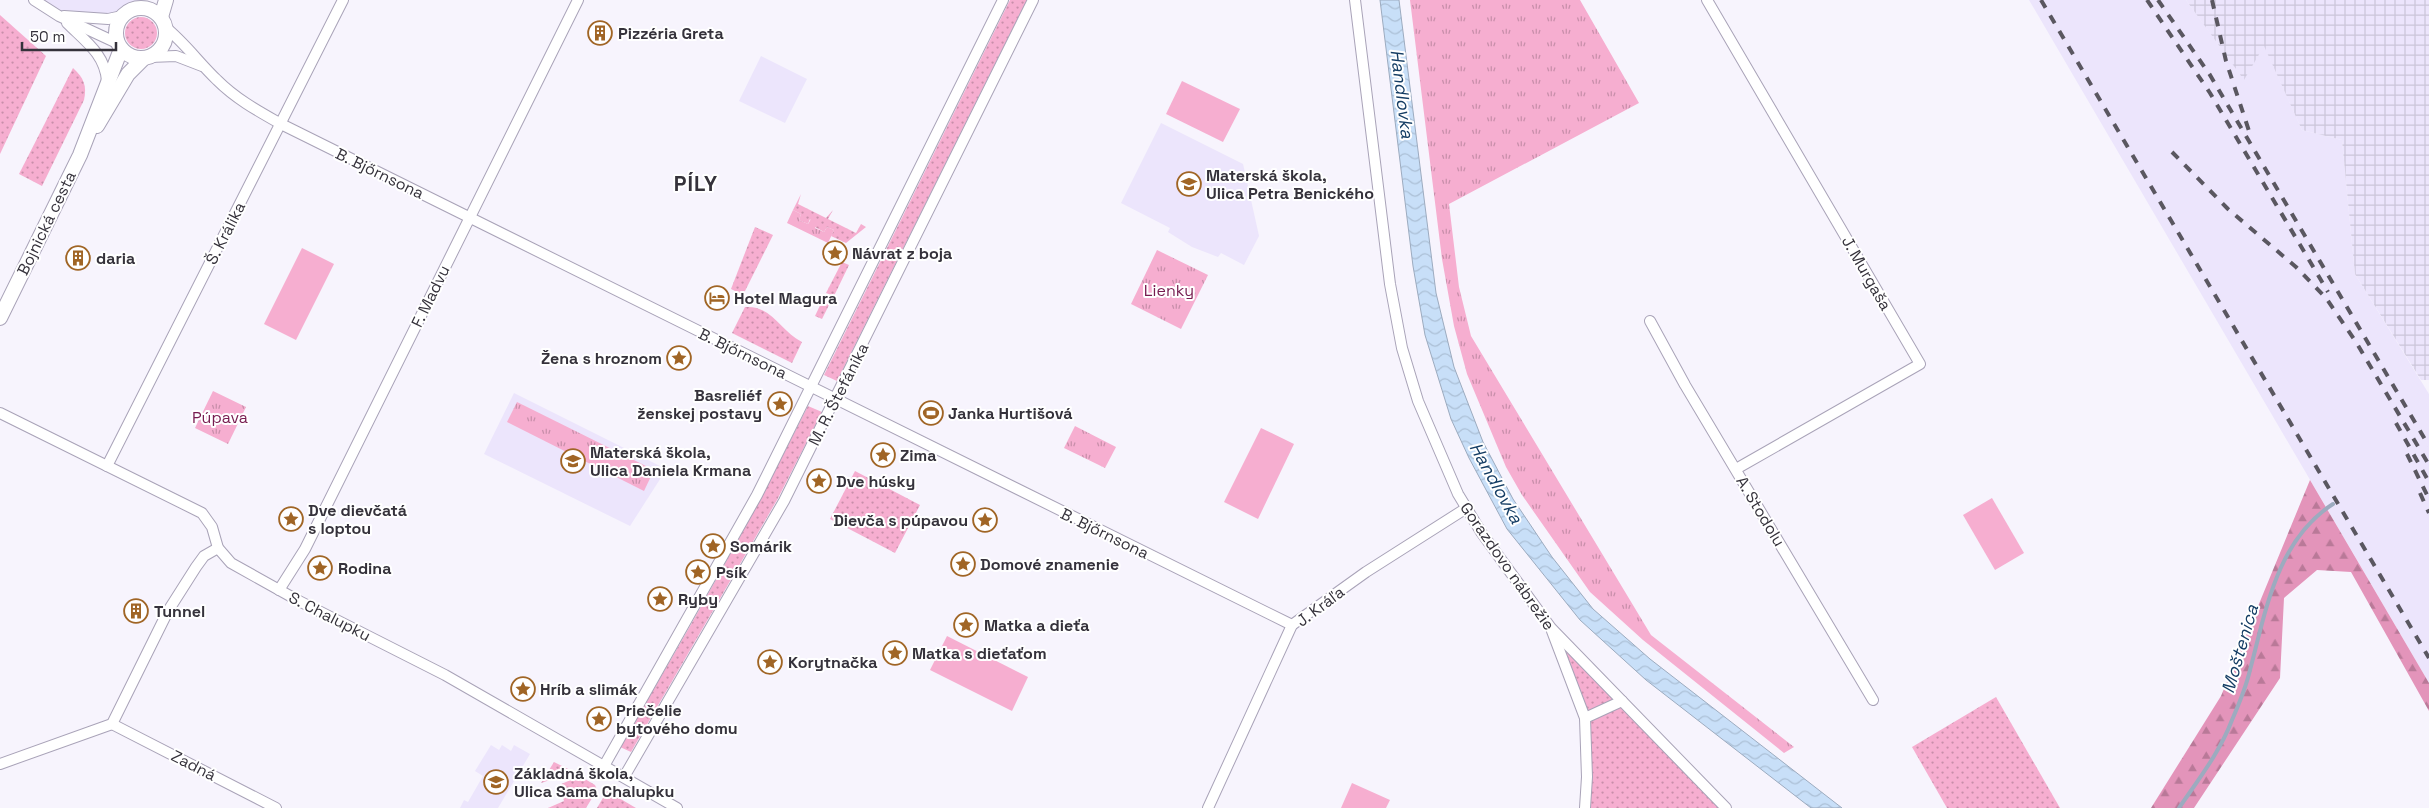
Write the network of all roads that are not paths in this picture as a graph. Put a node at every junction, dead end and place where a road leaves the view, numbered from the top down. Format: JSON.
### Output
{"nodes":[{"id":1,"x":34,"y":0,"type":"edge"},
{"id":2,"x":166,"y":0,"type":"edge"},
{"id":3,"x":343,"y":0,"type":"edge"},
{"id":4,"x":578,"y":0,"type":"edge"},
{"id":5,"x":1003,"y":0,"type":"edge"},
{"id":6,"x":1033,"y":0,"type":"edge"},
{"id":7,"x":1355,"y":0,"type":"edge"},
{"id":8,"x":1707,"y":0,"type":"edge"},
{"id":9,"x":144,"y":4,"type":"edge"},
{"id":10,"x":59,"y":16,"type":"junction"},
{"id":11,"x":122,"y":16,"type":"junction"},
{"id":12,"x":163,"y":22,"type":"junction"},
{"id":13,"x":119,"y":46,"type":"junction"},
{"id":14,"x":147,"y":58,"type":"junction"},
{"id":15,"x":203,"y":66,"type":"junction"},
{"id":16,"x":107,"y":85,"type":"junction"},
{"id":17,"x":281,"y":124,"type":"junction"},
{"id":18,"x":80,"y":155,"type":"junction"},
{"id":19,"x":469,"y":217,"type":"junction"},
{"id":20,"x":0,"y":318,"type":"edge"},
{"id":21,"x":1650,"y":321,"type":"dead end"},
{"id":22,"x":810,"y":386,"type":"junction"},
{"id":23,"x":836,"y":399,"type":"junction"},
{"id":24,"x":0,"y":413,"type":"edge"},
{"id":25,"x":108,"y":466,"type":"junction"},
{"id":26,"x":1736,"y":469,"type":"junction"},
{"id":27,"x":1465,"y":509,"type":"junction"},
{"id":28,"x":218,"y":548,"type":"junction"},
{"id":29,"x":279,"y":590,"type":"junction"},
{"id":30,"x":1292,"y":625,"type":"junction"},
{"id":31,"x":1550,"y":628,"type":"junction"},
{"id":32,"x":1873,"y":700,"type":"dead end"},
{"id":33,"x":1622,"y":701,"type":"junction"},
{"id":34,"x":1585,"y":718,"type":"junction"},
{"id":35,"x":112,"y":724,"type":"junction"},
{"id":36,"x":0,"y":764,"type":"edge"},
{"id":37,"x":604,"y":766,"type":"junction"},
{"id":38,"x":624,"y":777,"type":"junction"},
{"id":39,"x":276,"y":808,"type":"edge"},
{"id":40,"x":677,"y":808,"type":"edge"},
{"id":41,"x":1208,"y":808,"type":"edge"},
{"id":42,"x":1585,"y":808,"type":"edge"},
{"id":43,"x":1726,"y":808,"type":"edge"}],
"edges":[{"from":1,"to":10,"type":"street"},
{"from":2,"to":12,"type":"street","name":"Bojnická cesta"},
{"from":3,"to":17,"type":"street","name":"Š. Králika"},
{"from":4,"to":19,"type":"street","name":"F. Madvu"},
{"from":5,"to":22,"type":"street","name":"M. R. Štefánika"},
{"from":6,"to":23,"type":"street","name":"M. R. Štefánika"},
{"from":7,"to":27,"type":"street","name":"Gorazdovo nábrežie"},
{"from":8,"to":26,"type":"street","name":"J. Murgaša"},
{"from":9,"to":11,"type":"street"},
{"from":9,"to":12,"type":"street"},
{"from":10,"to":11,"type":"street"},
{"from":10,"to":13,"type":"street"},
{"from":10,"to":16,"type":"street"},
{"from":11,"to":13,"type":"street","name":"Bojnická cesta"},
{"from":12,"to":14,"type":"street","name":"Bojnická cesta"},
{"from":12,"to":15,"type":"street","name":"B. Bjőrnsona"},
{"from":13,"to":14,"type":"street"},
{"from":13,"to":16,"type":"street","name":"Bojnická cesta"},
{"from":14,"to":15,"type":"street","name":"B. Bjőrnsona"},
{"from":14,"to":18,"type":"street","name":"Bojnická cesta"},
{"from":15,"to":17,"type":"street","name":"B. Bjőrnsona"},
{"from":16,"to":18,"type":"street","name":"Bojnická cesta"},
{"from":17,"to":19,"type":"street","name":"B. Bjőrnsona"},
{"from":17,"to":25,"type":"street","name":"Š. Králika"},
{"from":18,"to":20,"type":"street","name":"Bojnická cesta"},
{"from":19,"to":22,"type":"street","name":"B. Bjőrnsona"},
{"from":19,"to":29,"type":"street","name":"F. Madvu"},
{"from":21,"to":26,"type":"street","name":"A. Stodolu"},
{"from":22,"to":23,"type":"street","name":"B. Bjőrnsona"},
{"from":22,"to":37,"type":"street","name":"M. R. Štefánika"},
{"from":23,"to":30,"type":"street","name":"B. Bjőrnsona"},
{"from":23,"to":38,"type":"street","name":"M. R. Štefánika"},
{"from":24,"to":25,"type":"street","name":"S. Chalupku"},
{"from":25,"to":28,"type":"street","name":"S. Chalupku"},
{"from":26,"to":32,"type":"street","name":"A. Stodolu"},
{"from":27,"to":30,"type":"street","name":"J. Kráľa"},
{"from":27,"to":31,"type":"street","name":"Gorazdovo nábrežie"},
{"from":28,"to":29,"type":"street","name":"S. Chalupku"},
{"from":28,"to":35,"type":"street"},
{"from":29,"to":37,"type":"street","name":"S. Chalupku"},
{"from":30,"to":41,"type":"street","name":"J. Kráľa"},
{"from":31,"to":33,"type":"street","name":"Gorazdovo nábrežie"},
{"from":31,"to":34,"type":"street"},
{"from":33,"to":34,"type":"street"},
{"from":33,"to":43,"type":"street","name":"Gorazdovo nábrežie"},
{"from":34,"to":42,"type":"street"},
{"from":35,"to":36,"type":"street"},
{"from":35,"to":39,"type":"street","name":"Zadná"},
{"from":37,"to":38,"type":"street","name":"S. Chalupku"},
{"from":38,"to":40,"type":"street","name":"S. Chalupku"}]}
